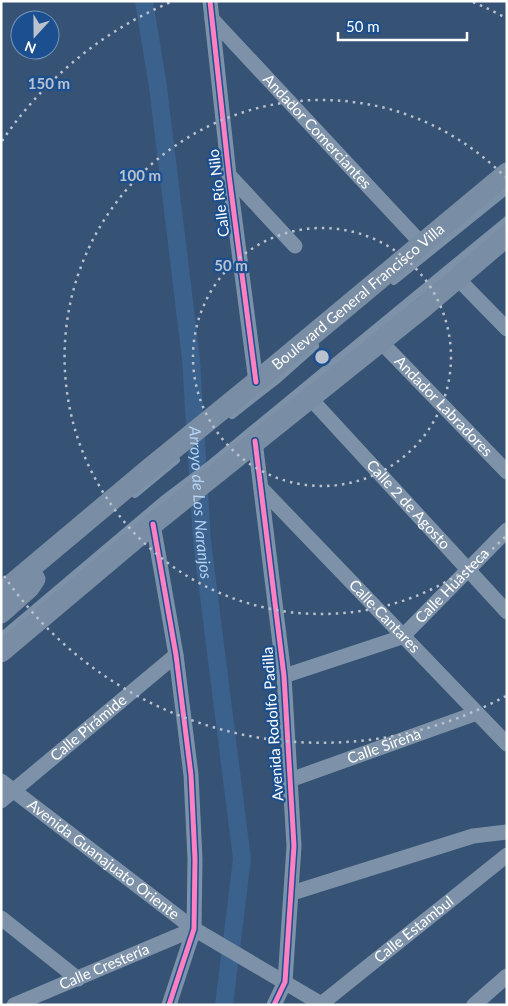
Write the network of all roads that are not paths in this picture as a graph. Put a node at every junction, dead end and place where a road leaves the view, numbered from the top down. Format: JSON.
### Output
{"nodes":[{"id":1,"x":210,"y":1,"type":"edge"},
{"id":2,"x":212,"y":18,"type":"junction"},
{"id":3,"x":507,"y":173,"type":"edge"},
{"id":4,"x":229,"y":175,"type":"junction"},
{"id":5,"x":507,"y":190,"type":"edge"},
{"id":6,"x":507,"y":220,"type":"edge"},
{"id":7,"x":507,"y":236,"type":"edge"},
{"id":8,"x":422,"y":244,"type":"junction"},
{"id":9,"x":295,"y":246,"type":"dead end"},
{"id":10,"x":457,"y":278,"type":"junction"},
{"id":11,"x":384,"y":288,"type":"dead end"},
{"id":12,"x":507,"y":329,"type":"edge"},
{"id":13,"x":322,"y":340,"type":"dead end"},
{"id":14,"x":380,"y":341,"type":"junction"},
{"id":15,"x":256,"y":382,"type":"junction"},
{"id":16,"x":310,"y":398,"type":"junction"},
{"id":17,"x":226,"y":419,"type":"dead end"},
{"id":18,"x":255,"y":441,"type":"junction"},
{"id":19,"x":179,"y":454,"type":"junction"},
{"id":20,"x":210,"y":472,"type":"junction"},
{"id":21,"x":507,"y":472,"type":"edge"},
{"id":22,"x":260,"y":488,"type":"junction"},
{"id":23,"x":179,"y":495,"type":"junction"},
{"id":24,"x":128,"y":500,"type":"dead end"},
{"id":25,"x":154,"y":524,"type":"junction"},
{"id":26,"x":507,"y":530,"type":"edge"},
{"id":27,"x":467,"y":570,"type":"junction"},
{"id":28,"x":39,"y":571,"type":"junction"},
{"id":29,"x":1,"y":593,"type":"edge"},
{"id":30,"x":1,"y":605,"type":"edge"},
{"id":31,"x":507,"y":612,"type":"edge"},
{"id":32,"x":1,"y":613,"type":"edge"},
{"id":33,"x":1,"y":637,"type":"edge"},
{"id":34,"x":402,"y":637,"type":"junction"},
{"id":35,"x":1,"y":652,"type":"edge"},
{"id":36,"x":176,"y":655,"type":"junction"},
{"id":37,"x":284,"y":676,"type":"junction"},
{"id":38,"x":478,"y":713,"type":"junction"},
{"id":39,"x":507,"y":744,"type":"edge"},
{"id":40,"x":1,"y":780,"type":"edge"},
{"id":41,"x":290,"y":780,"type":"junction"},
{"id":42,"x":14,"y":790,"type":"junction"},
{"id":43,"x":1,"y":801,"type":"edge"},
{"id":44,"x":507,"y":832,"type":"edge"},
{"id":45,"x":507,"y":855,"type":"edge"},
{"id":46,"x":292,"y":893,"type":"junction"},
{"id":47,"x":1,"y":918,"type":"edge"},
{"id":48,"x":194,"y":929,"type":"junction"},
{"id":49,"x":507,"y":976,"type":"edge"},
{"id":50,"x":78,"y":979,"type":"junction"},
{"id":51,"x":285,"y":982,"type":"junction"},
{"id":52,"x":322,"y":1004,"type":"edge"},
{"id":53,"x":14,"y":1005,"type":"edge"},
{"id":54,"x":169,"y":1005,"type":"edge"},
{"id":55,"x":274,"y":1005,"type":"edge"},
{"id":56,"x":474,"y":1005,"type":"edge"}],
"edges":[{"from":1,"to":2,"type":"street","name":"Calle Río Nilo"},
{"from":2,"to":4,"type":"street","name":"Calle Río Nilo"},
{"from":2,"to":8,"type":"street","name":"Andador Comerciantes"},
{"from":3,"to":8,"type":"main road","name":"Boulevard General Francisco Villa"},
{"from":4,"to":9,"type":"street"},
{"from":4,"to":15,"type":"street","name":"Calle Río Nilo"},
{"from":5,"to":11,"type":"lane"},
{"from":6,"to":20,"type":"lane"},
{"from":7,"to":10,"type":"main road"},
{"from":8,"to":15,"type":"main road","name":"Boulevard General Francisco Villa"},
{"from":10,"to":12,"type":"street"},
{"from":10,"to":14,"type":"main road"},
{"from":13,"to":17,"type":"lane"},
{"from":14,"to":16,"type":"main road"},
{"from":14,"to":21,"type":"street","name":"Andador Labradores"},
{"from":15,"to":19,"type":"main road","name":"Boulevard General Francisco Villa"},
{"from":16,"to":18,"type":"main road"},
{"from":16,"to":27,"type":"street","name":"Calle 2 de Agosto"},
{"from":18,"to":20,"type":"main road"},
{"from":18,"to":22,"type":"street","name":"Avenida Rodolfo Padilla"},
{"from":19,"to":24,"type":"lane"},
{"from":19,"to":28,"type":"main road","name":"Boulevard General Francisco Villa"},
{"from":20,"to":23,"type":"main road"},
{"from":22,"to":34,"type":"street","name":"Calle Cantares"},
{"from":22,"to":37,"type":"street","name":"Avenida Rodolfo Padilla"},
{"from":23,"to":25,"type":"main road"},
{"from":23,"to":33,"type":"lane"},
{"from":25,"to":35,"type":"main road"},
{"from":25,"to":36,"type":"street"},
{"from":26,"to":27,"type":"street","name":"Calle Huasteca"},
{"from":27,"to":31,"type":"street","name":"Calle 2 de Agosto"},
{"from":27,"to":34,"type":"street","name":"Calle Huasteca"},
{"from":28,"to":29,"type":"main road","name":"Boulevard General Francisco Villa"},
{"from":28,"to":30,"type":"lane"},
{"from":28,"to":32,"type":"main road"},
{"from":34,"to":37,"type":"street","name":"Calle Huasteca"},
{"from":34,"to":38,"type":"street","name":"Calle Cantares"},
{"from":36,"to":42,"type":"street","name":"Calle Pirámide"},
{"from":36,"to":48,"type":"street"},
{"from":37,"to":41,"type":"street","name":"Avenida Rodolfo Padilla"},
{"from":38,"to":39,"type":"street","name":"Calle Cantares"},
{"from":38,"to":41,"type":"street","name":"Calle Sirena"},
{"from":40,"to":42,"type":"street","name":"Avenida Guanajuato Oriente"},
{"from":41,"to":46,"type":"street","name":"Avenida Rodolfo Padilla"},
{"from":42,"to":43,"type":"street","name":"Calle Pirámide"},
{"from":42,"to":48,"type":"street","name":"Avenida Guanajuato Oriente"},
{"from":44,"to":46,"type":"street"},
{"from":45,"to":52,"type":"street","name":"Calle Estambul"},
{"from":46,"to":51,"type":"street","name":"Avenida Rodolfo Padilla"},
{"from":47,"to":50,"type":"street"},
{"from":48,"to":50,"type":"street","name":"Calle Crestería"},
{"from":48,"to":51,"type":"street","name":"Avenida Guanajuato Oriente"},
{"from":48,"to":54,"type":"street"},
{"from":49,"to":56,"type":"street"},
{"from":50,"to":53,"type":"street","name":"Calle Crestería"},
{"from":51,"to":52,"type":"street","name":"Avenida Guanajuato Oriente"},
{"from":51,"to":55,"type":"street","name":"Avenida Rodolfo Padilla"}]}
